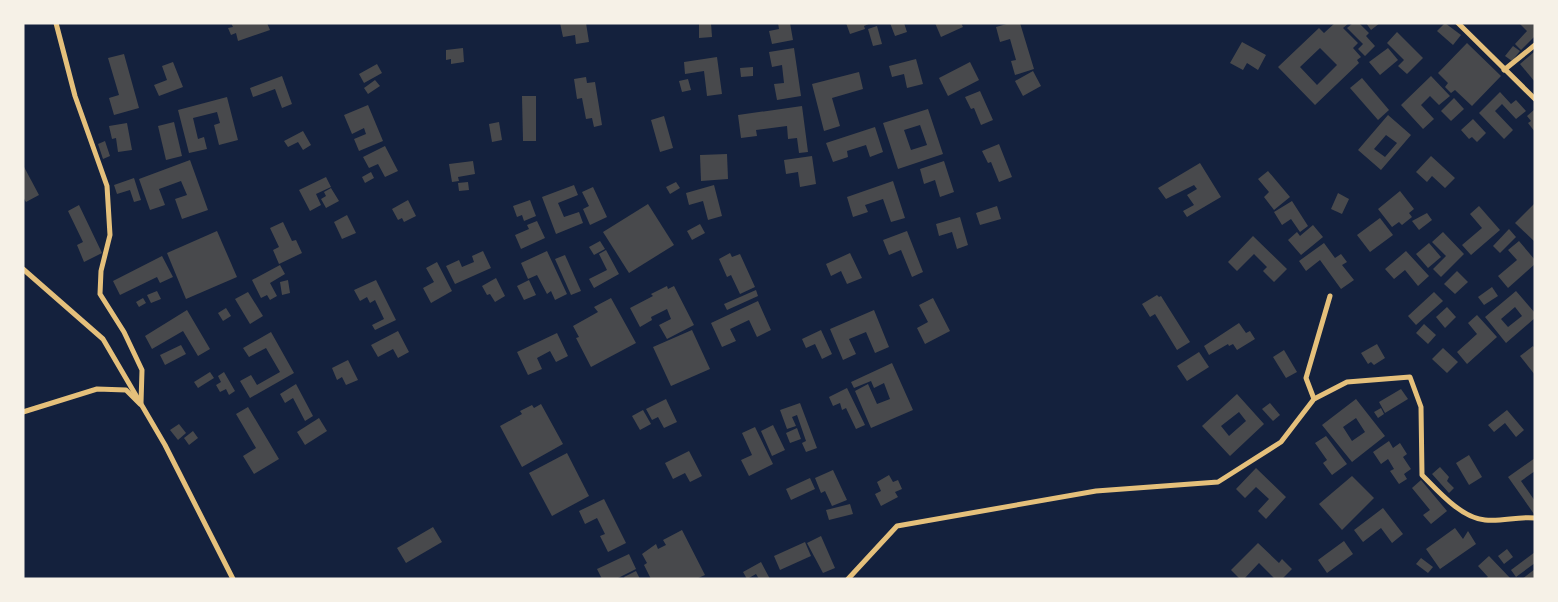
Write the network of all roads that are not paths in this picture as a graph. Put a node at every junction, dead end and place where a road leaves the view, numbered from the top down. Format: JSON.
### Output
{"nodes":[{"id":1,"x":56,"y":23,"type":"edge"},
{"id":2,"x":1458,"y":23,"type":"edge"},
{"id":3,"x":1535,"y":45,"type":"edge"},
{"id":4,"x":1504,"y":70,"type":"junction"},
{"id":5,"x":1535,"y":99,"type":"edge"},
{"id":6,"x":23,"y":269,"type":"edge"},
{"id":7,"x":1330,"y":296,"type":"dead end"},
{"id":8,"x":1314,"y":399,"type":"junction"},
{"id":9,"x":141,"y":403,"type":"junction"},
{"id":10,"x":145,"y":410,"type":"junction"},
{"id":11,"x":23,"y":412,"type":"edge"},
{"id":12,"x":1535,"y":518,"type":"edge"},
{"id":13,"x":233,"y":579,"type":"edge"},
{"id":14,"x":848,"y":579,"type":"edge"}],
"edges":[{"from":1,"to":9,"type":"street"},
{"from":2,"to":4,"type":"street"},
{"from":3,"to":4,"type":"street"},
{"from":4,"to":5,"type":"street"},
{"from":6,"to":9,"type":"street"},
{"from":7,"to":8,"type":"street"},
{"from":8,"to":12,"type":"street"},
{"from":8,"to":14,"type":"street"},
{"from":9,"to":10,"type":"street"},
{"from":10,"to":11,"type":"street"},
{"from":10,"to":13,"type":"street"}]}
